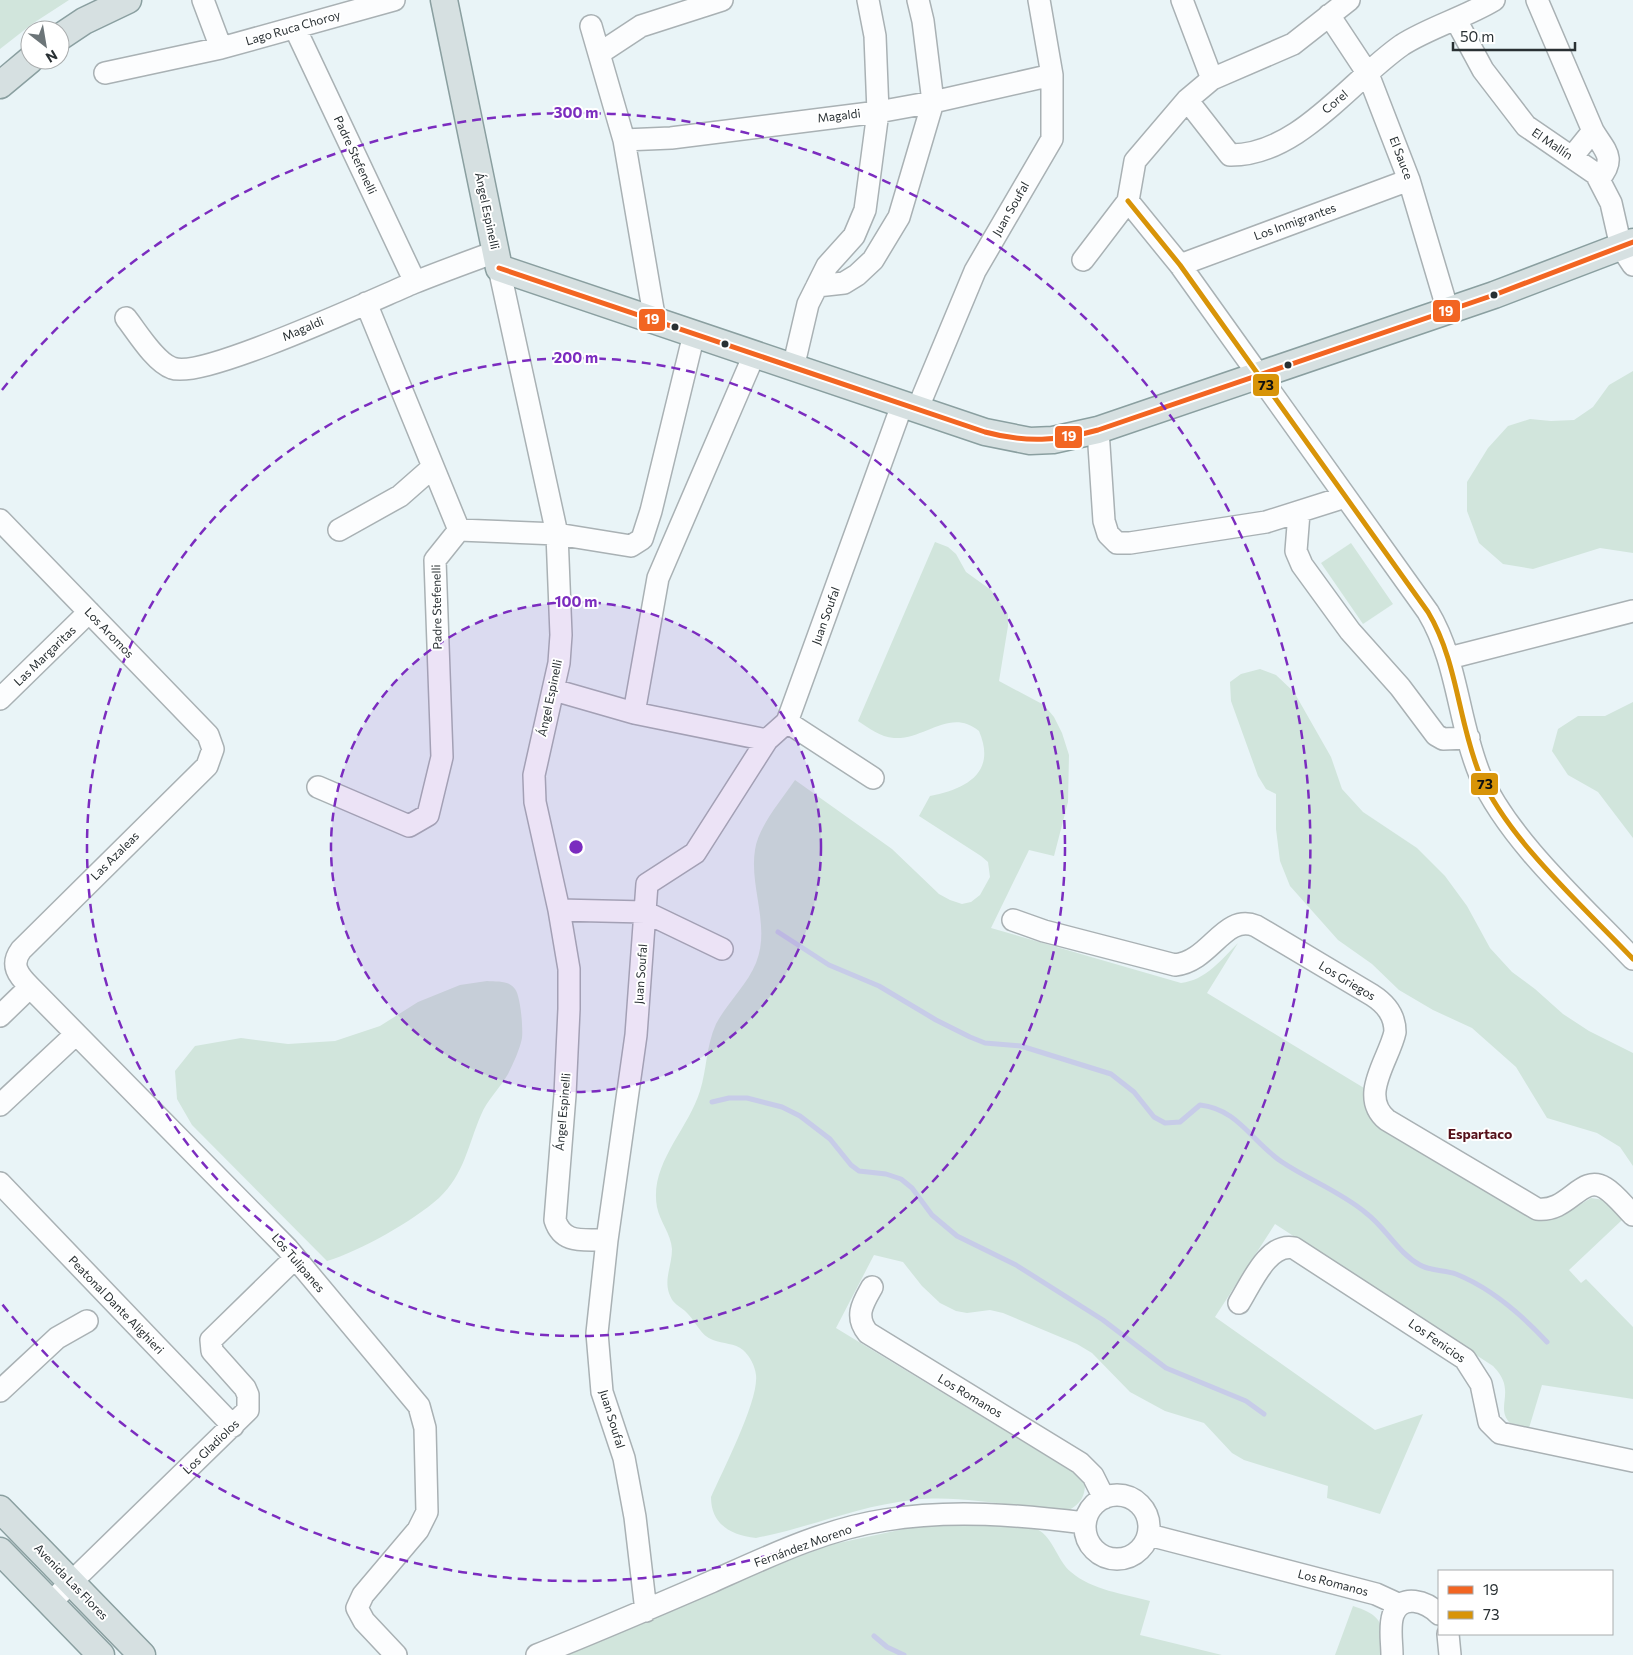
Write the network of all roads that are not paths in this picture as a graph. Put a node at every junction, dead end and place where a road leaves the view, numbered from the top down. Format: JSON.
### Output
{"nodes":[{"id":1,"x":94,"y":0,"type":"edge"},
{"id":2,"x":128,"y":0,"type":"edge"},
{"id":3,"x":203,"y":0,"type":"edge"},
{"id":4,"x":394,"y":0,"type":"edge"},
{"id":5,"x":444,"y":0,"type":"edge"},
{"id":6,"x":722,"y":0,"type":"edge"},
{"id":7,"x":868,"y":0,"type":"edge"},
{"id":8,"x":918,"y":0,"type":"edge"},
{"id":9,"x":1039,"y":0,"type":"edge"},
{"id":10,"x":1182,"y":0,"type":"edge"},
{"id":11,"x":1349,"y":0,"type":"edge"},
{"id":12,"x":1537,"y":0,"type":"edge"},
{"id":13,"x":1488,"y":2,"type":"edge"},
{"id":14,"x":1329,"y":15,"type":"junction"},
{"id":15,"x":61,"y":20,"type":"edge"},
{"id":16,"x":1456,"y":20,"type":"junction"},
{"id":17,"x":592,"y":26,"type":"dead end"},
{"id":18,"x":295,"y":28,"type":"junction"},
{"id":19,"x":70,"y":30,"type":"edge"},
{"id":20,"x":221,"y":48,"type":"junction"},
{"id":21,"x":20,"y":49,"type":"edge"},
{"id":22,"x":600,"y":52,"type":"junction"},
{"id":23,"x":0,"y":65,"type":"edge"},
{"id":24,"x":20,"y":68,"type":"edge"},
{"id":25,"x":105,"y":73,"type":"dead end"},
{"id":26,"x":1368,"y":74,"type":"junction"},
{"id":27,"x":1052,"y":75,"type":"junction"},
{"id":28,"x":1212,"y":79,"type":"junction"},
{"id":29,"x":0,"y":85,"type":"edge"},
{"id":30,"x":1187,"y":100,"type":"junction"},
{"id":31,"x":933,"y":102,"type":"junction"},
{"id":32,"x":878,"y":112,"type":"junction"},
{"id":33,"x":1593,"y":131,"type":"junction"},
{"id":34,"x":624,"y":140,"type":"junction"},
{"id":35,"x":1572,"y":157,"type":"junction"},
{"id":36,"x":1599,"y":179,"type":"junction"},
{"id":37,"x":1409,"y":180,"type":"junction"},
{"id":38,"x":1128,"y":201,"type":"junction"},
{"id":39,"x":1629,"y":251,"type":"edge"},
{"id":40,"x":497,"y":260,"type":"junction"},
{"id":41,"x":1083,"y":260,"type":"dead end"},
{"id":42,"x":1180,"y":265,"type":"junction"},
{"id":43,"x":415,"y":282,"type":"junction"},
{"id":44,"x":817,"y":286,"type":"junction"},
{"id":45,"x":366,"y":303,"type":"junction"},
{"id":46,"x":1448,"y":311,"type":"junction"},
{"id":47,"x":126,"y":318,"type":"dead end"},
{"id":48,"x":655,"y":321,"type":"junction"},
{"id":49,"x":694,"y":334,"type":"junction"},
{"id":50,"x":754,"y":355,"type":"junction"},
{"id":51,"x":793,"y":368,"type":"junction"},
{"id":52,"x":1257,"y":375,"type":"junction"},
{"id":53,"x":910,"y":407,"type":"junction"},
{"id":54,"x":1098,"y":430,"type":"junction"},
{"id":55,"x":433,"y":467,"type":"junction"},
{"id":56,"x":1345,"y":497,"type":"junction"},
{"id":57,"x":1299,"y":513,"type":"junction"},
{"id":58,"x":0,"y":520,"type":"edge"},
{"id":59,"x":340,"y":530,"type":"dead end"},
{"id":60,"x":459,"y":530,"type":"junction"},
{"id":61,"x":557,"y":534,"type":"junction"},
{"id":62,"x":1633,"y":611,"type":"edge"},
{"id":63,"x":89,"y":612,"type":"junction"},
{"id":64,"x":1449,"y":658,"type":"junction"},
{"id":65,"x":554,"y":690,"type":"junction"},
{"id":66,"x":0,"y":699,"type":"edge"},
{"id":67,"x":634,"y":713,"type":"junction"},
{"id":68,"x":787,"y":722,"type":"junction"},
{"id":69,"x":1469,"y":738,"type":"junction"},
{"id":70,"x":767,"y":740,"type":"junction"},
{"id":71,"x":213,"y":749,"type":"joint"},
{"id":72,"x":873,"y":778,"type":"dead end"},
{"id":73,"x":318,"y":787,"type":"dead end"},
{"id":74,"x":559,"y":910,"type":"junction"},
{"id":75,"x":646,"y":912,"type":"junction"},
{"id":76,"x":1013,"y":920,"type":"dead end"},
{"id":77,"x":722,"y":949,"type":"dead end"},
{"id":78,"x":1633,"y":959,"type":"edge"},
{"id":79,"x":14,"y":963,"type":"joint"},
{"id":80,"x":30,"y":987,"type":"junction"},
{"id":81,"x":0,"y":1016,"type":"edge"},
{"id":82,"x":76,"y":1034,"type":"junction"},
{"id":83,"x":0,"y":1105,"type":"edge"},
{"id":84,"x":0,"y":1183,"type":"edge"},
{"id":85,"x":1633,"y":1216,"type":"edge"},
{"id":86,"x":607,"y":1240,"type":"junction"},
{"id":87,"x":295,"y":1258,"type":"junction"},
{"id":88,"x":872,"y":1287,"type":"dead end"},
{"id":89,"x":1239,"y":1303,"type":"dead end"},
{"id":90,"x":87,"y":1321,"type":"dead end"},
{"id":91,"x":0,"y":1391,"type":"edge"},
{"id":92,"x":233,"y":1426,"type":"junction"},
{"id":93,"x":1633,"y":1461,"type":"edge"},
{"id":94,"x":1104,"y":1498,"type":"junction"},
{"id":95,"x":0,"y":1509,"type":"edge"},
{"id":96,"x":1085,"y":1523,"type":"junction"},
{"id":97,"x":1149,"y":1535,"type":"junction"},
{"id":98,"x":0,"y":1552,"type":"edge"},
{"id":99,"x":72,"y":1583,"type":"junction"},
{"id":100,"x":50,"y":1603,"type":"junction"},
{"id":101,"x":1400,"y":1604,"type":"junction"},
{"id":102,"x":646,"y":1610,"type":"junction"},
{"id":103,"x":1438,"y":1613,"type":"edge"},
{"id":104,"x":1448,"y":1635,"type":"edge"},
{"id":105,"x":101,"y":1655,"type":"edge"},
{"id":106,"x":142,"y":1655,"type":"edge"},
{"id":107,"x":396,"y":1655,"type":"edge"},
{"id":108,"x":537,"y":1655,"type":"edge"},
{"id":109,"x":1392,"y":1655,"type":"edge"},
{"id":110,"x":1450,"y":1655,"type":"edge"}],
"edges":[{"from":1,"to":15,"type":"main road"},
{"from":2,"to":19,"type":"main road"},
{"from":3,"to":20,"type":"street"},
{"from":4,"to":18,"type":"street","name":"Lago Ruca Choroy"},
{"from":5,"to":40,"type":"main road","name":"Ángel Espinelli"},
{"from":6,"to":22,"type":"street"},
{"from":7,"to":32,"type":"street"},
{"from":8,"to":31,"type":"street"},
{"from":9,"to":27,"type":"street","name":"Juan Soufal"},
{"from":10,"to":28,"type":"street"},
{"from":11,"to":14,"type":"street"},
{"from":12,"to":33,"type":"street"},
{"from":13,"to":16,"type":"street","name":"Corel"},
{"from":14,"to":26,"type":"street","name":"El Sauce"},
{"from":14,"to":28,"type":"street"},
{"from":16,"to":26,"type":"street","name":"Corel"},
{"from":16,"to":35,"type":"street","name":"El Mallín"},
{"from":17,"to":22,"type":"street"},
{"from":18,"to":20,"type":"street","name":"Lago Ruca Choroy"},
{"from":18,"to":43,"type":"street","name":"Padre Stefenelli"},
{"from":20,"to":25,"type":"street","name":"Lago Ruca Choroy"},
{"from":21,"to":23,"type":"main road"},
{"from":22,"to":34,"type":"street"},
{"from":24,"to":29,"type":"main road"},
{"from":26,"to":30,"type":"street","name":"Corel"},
{"from":26,"to":37,"type":"street","name":"El Sauce"},
{"from":27,"to":31,"type":"street","name":"Magaldi"},
{"from":27,"to":53,"type":"street","name":"Juan Soufal"},
{"from":28,"to":30,"type":"street"},
{"from":30,"to":38,"type":"street"},
{"from":31,"to":32,"type":"street","name":"Magaldi"},
{"from":31,"to":44,"type":"street"},
{"from":32,"to":34,"type":"street","name":"Magaldi"},
{"from":32,"to":44,"type":"street"},
{"from":33,"to":35,"type":"street"},
{"from":33,"to":36,"type":"street"},
{"from":34,"to":48,"type":"street"},
{"from":35,"to":36,"type":"street","name":"El Mallín"},
{"from":36,"to":39,"type":"street","name":"El Mallín"},
{"from":37,"to":42,"type":"street","name":"Los Inmigrantes"},
{"from":37,"to":46,"type":"street","name":"El Sauce"},
{"from":38,"to":41,"type":"street"},
{"from":38,"to":42,"type":"street"},
{"from":39,"to":46,"type":"main road"},
{"from":40,"to":43,"type":"street","name":"Magaldi"},
{"from":40,"to":48,"type":"main road"},
{"from":40,"to":61,"type":"street","name":"Ángel Espinelli"},
{"from":42,"to":52,"type":"street"},
{"from":43,"to":45,"type":"street","name":"Magaldi"},
{"from":44,"to":51,"type":"street"},
{"from":45,"to":47,"type":"street","name":"Magaldi"},
{"from":45,"to":55,"type":"street"},
{"from":46,"to":52,"type":"main road"},
{"from":48,"to":49,"type":"main road"},
{"from":49,"to":50,"type":"main road"},
{"from":49,"to":61,"type":"street"},
{"from":50,"to":51,"type":"main road"},
{"from":50,"to":67,"type":"street"},
{"from":51,"to":53,"type":"main road"},
{"from":52,"to":54,"type":"main road"},
{"from":52,"to":56,"type":"street"},
{"from":53,"to":54,"type":"main road"},
{"from":53,"to":68,"type":"street","name":"Juan Soufal"},
{"from":54,"to":57,"type":"street"},
{"from":55,"to":59,"type":"street"},
{"from":55,"to":60,"type":"street"},
{"from":56,"to":57,"type":"street"},
{"from":56,"to":64,"type":"street"},
{"from":57,"to":69,"type":"street"},
{"from":58,"to":63,"type":"street","name":"Los Aromos"},
{"from":60,"to":61,"type":"street"},
{"from":60,"to":73,"type":"street","name":"Padre Stefenelli"},
{"from":61,"to":65,"type":"street","name":"Ángel Espinelli"},
{"from":62,"to":64,"type":"street"},
{"from":63,"to":66,"type":"street","name":"Las Margaritas"},
{"from":63,"to":71,"type":"street","name":"Los Aromos"},
{"from":64,"to":69,"type":"street"},
{"from":65,"to":67,"type":"street"},
{"from":65,"to":74,"type":"street","name":"Ángel Espinelli"},
{"from":67,"to":70,"type":"street"},
{"from":68,"to":70,"type":"street","name":"Juan Soufal"},
{"from":68,"to":72,"type":"street"},
{"from":69,"to":78,"type":"street"},
{"from":70,"to":75,"type":"street","name":"Juan Soufal"},
{"from":71,"to":79,"type":"street","name":"Las Azaleas"},
{"from":74,"to":75,"type":"street"},
{"from":74,"to":86,"type":"street","name":"Ángel Espinelli"},
{"from":75,"to":77,"type":"street"},
{"from":75,"to":86,"type":"street","name":"Juan Soufal"},
{"from":76,"to":85,"type":"street","name":"Los Griegos"},
{"from":79,"to":80,"type":"street","name":"Los Tulipanes"},
{"from":80,"to":81,"type":"street"},
{"from":80,"to":82,"type":"street","name":"Los Tulipanes"},
{"from":82,"to":83,"type":"street"},
{"from":82,"to":87,"type":"street","name":"Los Tulipanes"},
{"from":84,"to":92,"type":"street","name":"Peatonal Dante Alighieri"},
{"from":86,"to":102,"type":"street","name":"Juan Soufal"},
{"from":87,"to":92,"type":"street","name":"Los Gladiolos"},
{"from":87,"to":107,"type":"street","name":"Los Tulipanes"},
{"from":88,"to":94,"type":"street","name":"Los Romanos"},
{"from":89,"to":93,"type":"street","name":"Los Fenicios"},
{"from":90,"to":91,"type":"street"},
{"from":92,"to":99,"type":"street","name":"Los Gladiolos"},
{"from":94,"to":96,"type":"street"},
{"from":94,"to":97,"type":"street"},
{"from":95,"to":99,"type":"main road","name":"Avenida Las Flores"},
{"from":96,"to":97,"type":"street"},
{"from":96,"to":102,"type":"street","name":"Fernández Moreno"},
{"from":97,"to":101,"type":"street","name":"Los Romanos"},
{"from":98,"to":100,"type":"main road"},
{"from":99,"to":100,"type":"street","name":"Los Gladiolos"},
{"from":99,"to":106,"type":"main road","name":"Avenida Las Flores"},
{"from":100,"to":105,"type":"main road"},
{"from":101,"to":103,"type":"street","name":"Los Romanos"},
{"from":101,"to":109,"type":"street"},
{"from":102,"to":108,"type":"street","name":"Fernández Moreno"},
{"from":104,"to":110,"type":"street"}]}
